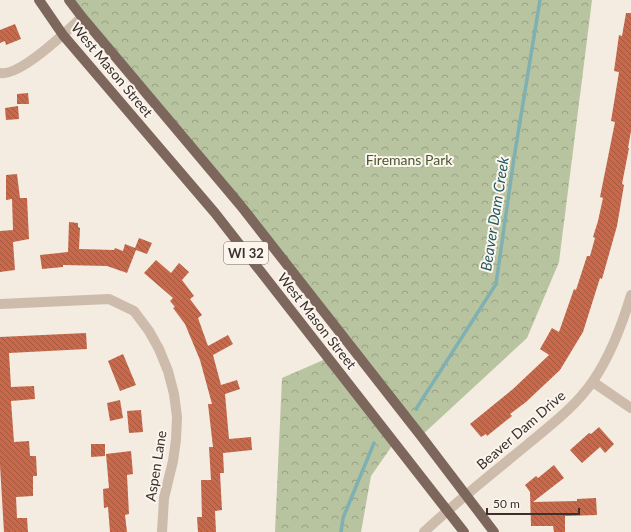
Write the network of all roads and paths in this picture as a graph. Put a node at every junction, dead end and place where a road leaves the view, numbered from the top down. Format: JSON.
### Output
{"nodes":[{"id":1,"x":39,"y":0,"type":"edge"},
{"id":2,"x":70,"y":0,"type":"edge"},
{"id":3,"x":82,"y":17,"type":"junction"},
{"id":4,"x":63,"y":35,"type":"junction"},
{"id":5,"x":0,"y":73,"type":"edge"},
{"id":6,"x":631,"y":295,"type":"edge"},
{"id":7,"x":0,"y":304,"type":"edge"},
{"id":8,"x":593,"y":382,"type":"junction"},
{"id":9,"x":631,"y":408,"type":"edge"},
{"id":10,"x":466,"y":496,"type":"junction"},
{"id":11,"x":447,"y":510,"type":"junction"},
{"id":12,"x":162,"y":532,"type":"edge"},
{"id":13,"x":424,"y":532,"type":"edge"},
{"id":14,"x":464,"y":532,"type":"edge"},
{"id":15,"x":494,"y":532,"type":"edge"}],
"edges":[{"from":1,"to":4,"type":"main road","name":"West Mason Street","number":"WI 32"},
{"from":2,"to":3,"type":"main road","name":"West Mason Street","number":"WI 32"},
{"from":3,"to":4,"type":"street"},
{"from":3,"to":10,"type":"main road","name":"West Mason Street","number":"WI 32"},
{"from":4,"to":5,"type":"street"},
{"from":4,"to":11,"type":"main road","name":"West Mason Street","number":"WI 32"},
{"from":6,"to":8,"type":"street","name":"Beaver Dam Drive"},
{"from":7,"to":12,"type":"street","name":"Aspen Lane"},
{"from":8,"to":9,"type":"street"},
{"from":8,"to":10,"type":"street","name":"Beaver Dam Drive"},
{"from":10,"to":11,"type":"street","name":"Beaver Dam Drive"},
{"from":10,"to":15,"type":"main road","name":"West Mason Street","number":"WI 32"},
{"from":11,"to":13,"type":"street","name":"Beaver Dam Drive"},
{"from":11,"to":14,"type":"main road","name":"West Mason Street","number":"WI 32"}]}
